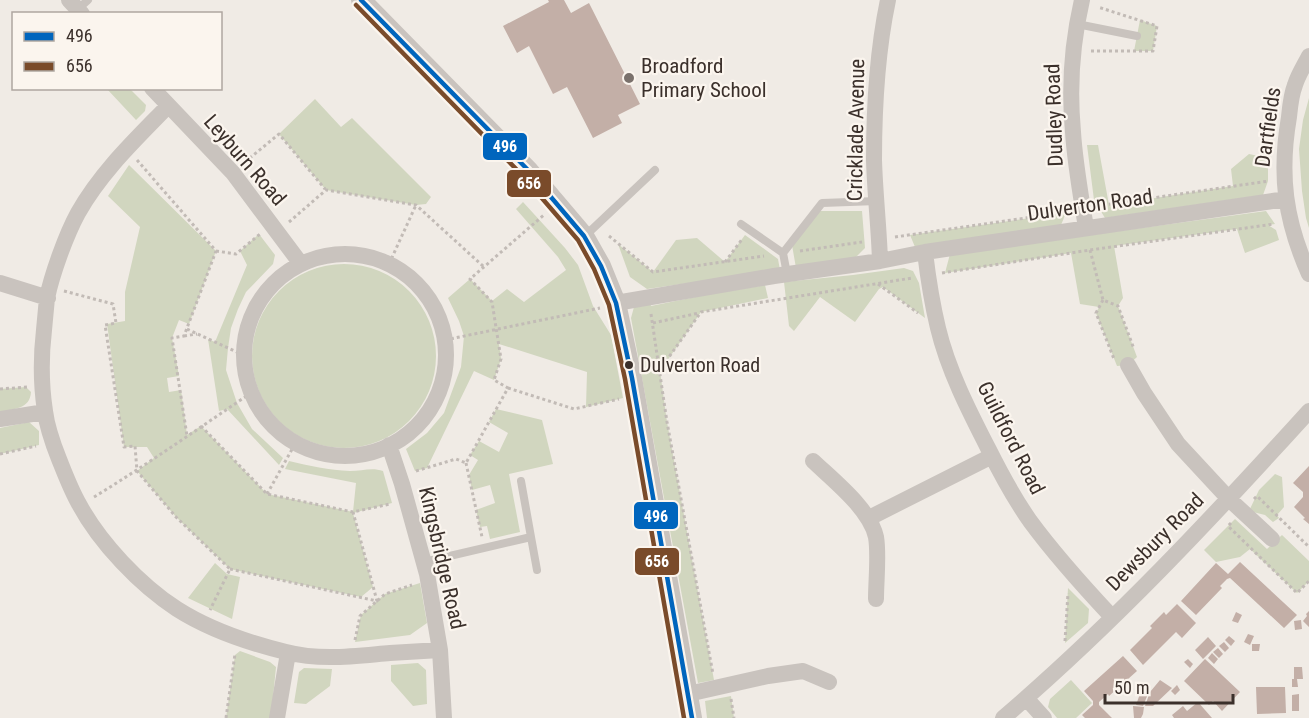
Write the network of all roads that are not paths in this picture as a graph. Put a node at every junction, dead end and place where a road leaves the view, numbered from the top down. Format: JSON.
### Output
{"nodes":[{"id":1,"x":361,"y":0,"type":"edge"},
{"id":2,"x":888,"y":0,"type":"edge"},
{"id":3,"x":1082,"y":0,"type":"edge"},
{"id":4,"x":1077,"y":24,"type":"junction"},
{"id":5,"x":1137,"y":36,"type":"dead end"},
{"id":6,"x":1309,"y":56,"type":"edge"},
{"id":7,"x":154,"y":90,"type":"edge"},
{"id":8,"x":168,"y":106,"type":"junction"},
{"id":9,"x":655,"y":170,"type":"dead end"},
{"id":10,"x":1286,"y":199,"type":"junction"},
{"id":11,"x":876,"y":201,"type":"junction"},
{"id":12,"x":745,"y":227,"type":"road end"},
{"id":13,"x":1086,"y":228,"type":"junction"},
{"id":14,"x":584,"y":236,"type":"junction"},
{"id":15,"x":925,"y":252,"type":"junction"},
{"id":16,"x":783,"y":253,"type":"junction"},
{"id":17,"x":880,"y":261,"type":"junction"},
{"id":18,"x":301,"y":264,"type":"junction"},
{"id":19,"x":787,"y":274,"type":"junction"},
{"id":20,"x":1309,"y":274,"type":"edge"},
{"id":21,"x":0,"y":283,"type":"edge"},
{"id":22,"x":49,"y":292,"type":"junction"},
{"id":23,"x":616,"y":303,"type":"junction"},
{"id":24,"x":1128,"y":365,"type":"road end"},
{"id":25,"x":45,"y":411,"type":"junction"},
{"id":26,"x":1309,"y":411,"type":"edge"},
{"id":27,"x":0,"y":419,"type":"edge"},
{"id":28,"x":389,"y":446,"type":"junction"},
{"id":29,"x":992,"y":456,"type":"junction"},
{"id":30,"x":813,"y":461,"type":"dead end"},
{"id":31,"x":520,"y":481,"type":"dead end"},
{"id":32,"x":1229,"y":499,"type":"junction"},
{"id":33,"x":869,"y":518,"type":"junction"},
{"id":34,"x":531,"y":537,"type":"junction"},
{"id":35,"x":1272,"y":539,"type":"dead end"},
{"id":36,"x":424,"y":562,"type":"junction"},
{"id":37,"x":537,"y":570,"type":"dead end"},
{"id":38,"x":876,"y":599,"type":"dead end"},
{"id":39,"x":1112,"y":617,"type":"junction"},
{"id":40,"x":440,"y":650,"type":"junction"},
{"id":41,"x":288,"y":653,"type":"junction"},
{"id":42,"x":829,"y":682,"type":"dead end"},
{"id":43,"x":688,"y":694,"type":"junction"},
{"id":44,"x":1026,"y":698,"type":"junction"},
{"id":45,"x":277,"y":718,"type":"edge"},
{"id":46,"x":444,"y":718,"type":"edge"},
{"id":47,"x":692,"y":718,"type":"edge"},
{"id":48,"x":1003,"y":718,"type":"edge"},
{"id":49,"x":1044,"y":718,"type":"edge"}],
"edges":[{"from":1,"to":14,"type":"street"},
{"from":2,"to":11,"type":"street","name":"Cricklade Avenue"},
{"from":3,"to":4,"type":"street","name":"Dudley Road"},
{"from":4,"to":5,"type":"lane"},
{"from":4,"to":13,"type":"street","name":"Dudley Road"},
{"from":6,"to":10,"type":"street","name":"Dartfields"},
{"from":7,"to":8,"type":"street","name":"Leyburn Road"},
{"from":8,"to":18,"type":"street","name":"Leyburn Road"},
{"from":8,"to":22,"type":"street"},
{"from":9,"to":14,"type":"lane"},
{"from":10,"to":13,"type":"street","name":"Dulverton Road"},
{"from":10,"to":20,"type":"street","name":"Dartfields"},
{"from":11,"to":16,"type":"lane"},
{"from":11,"to":17,"type":"street","name":"Cricklade Avenue"},
{"from":12,"to":16,"type":"lane"},
{"from":13,"to":15,"type":"street","name":"Dulverton Road"},
{"from":14,"to":23,"type":"street"},
{"from":15,"to":17,"type":"street","name":"Dulverton Road"},
{"from":15,"to":29,"type":"street","name":"Guildford Road"},
{"from":16,"to":19,"type":"lane"},
{"from":17,"to":19,"type":"street","name":"Dulverton Road"},
{"from":18,"to":28,"type":"street"},
{"from":18,"to":28,"type":"street"},
{"from":19,"to":23,"type":"street","name":"Dulverton Road"},
{"from":21,"to":22,"type":"street"},
{"from":22,"to":25,"type":"street"},
{"from":23,"to":43,"type":"street"},
{"from":24,"to":32,"type":"street"},
{"from":25,"to":27,"type":"street"},
{"from":25,"to":41,"type":"street"},
{"from":26,"to":32,"type":"street","name":"Dewsbury Road"},
{"from":28,"to":36,"type":"street","name":"Kingsbridge Road"},
{"from":29,"to":33,"type":"street"},
{"from":29,"to":39,"type":"street","name":"Guildford Road"},
{"from":30,"to":33,"type":"street"},
{"from":31,"to":34,"type":"lane"},
{"from":32,"to":35,"type":"street"},
{"from":32,"to":39,"type":"street","name":"Dewsbury Road"},
{"from":33,"to":38,"type":"street"},
{"from":34,"to":36,"type":"lane"},
{"from":34,"to":37,"type":"lane"},
{"from":36,"to":40,"type":"street","name":"Kingsbridge Road"},
{"from":39,"to":44,"type":"street","name":"Dewsbury Road"},
{"from":40,"to":41,"type":"street"},
{"from":40,"to":46,"type":"street","name":"Kingsbridge Road"},
{"from":41,"to":45,"type":"street"},
{"from":42,"to":43,"type":"street"},
{"from":43,"to":47,"type":"street"},
{"from":44,"to":48,"type":"street","name":"Dewsbury Road"},
{"from":44,"to":49,"type":"street"}]}
